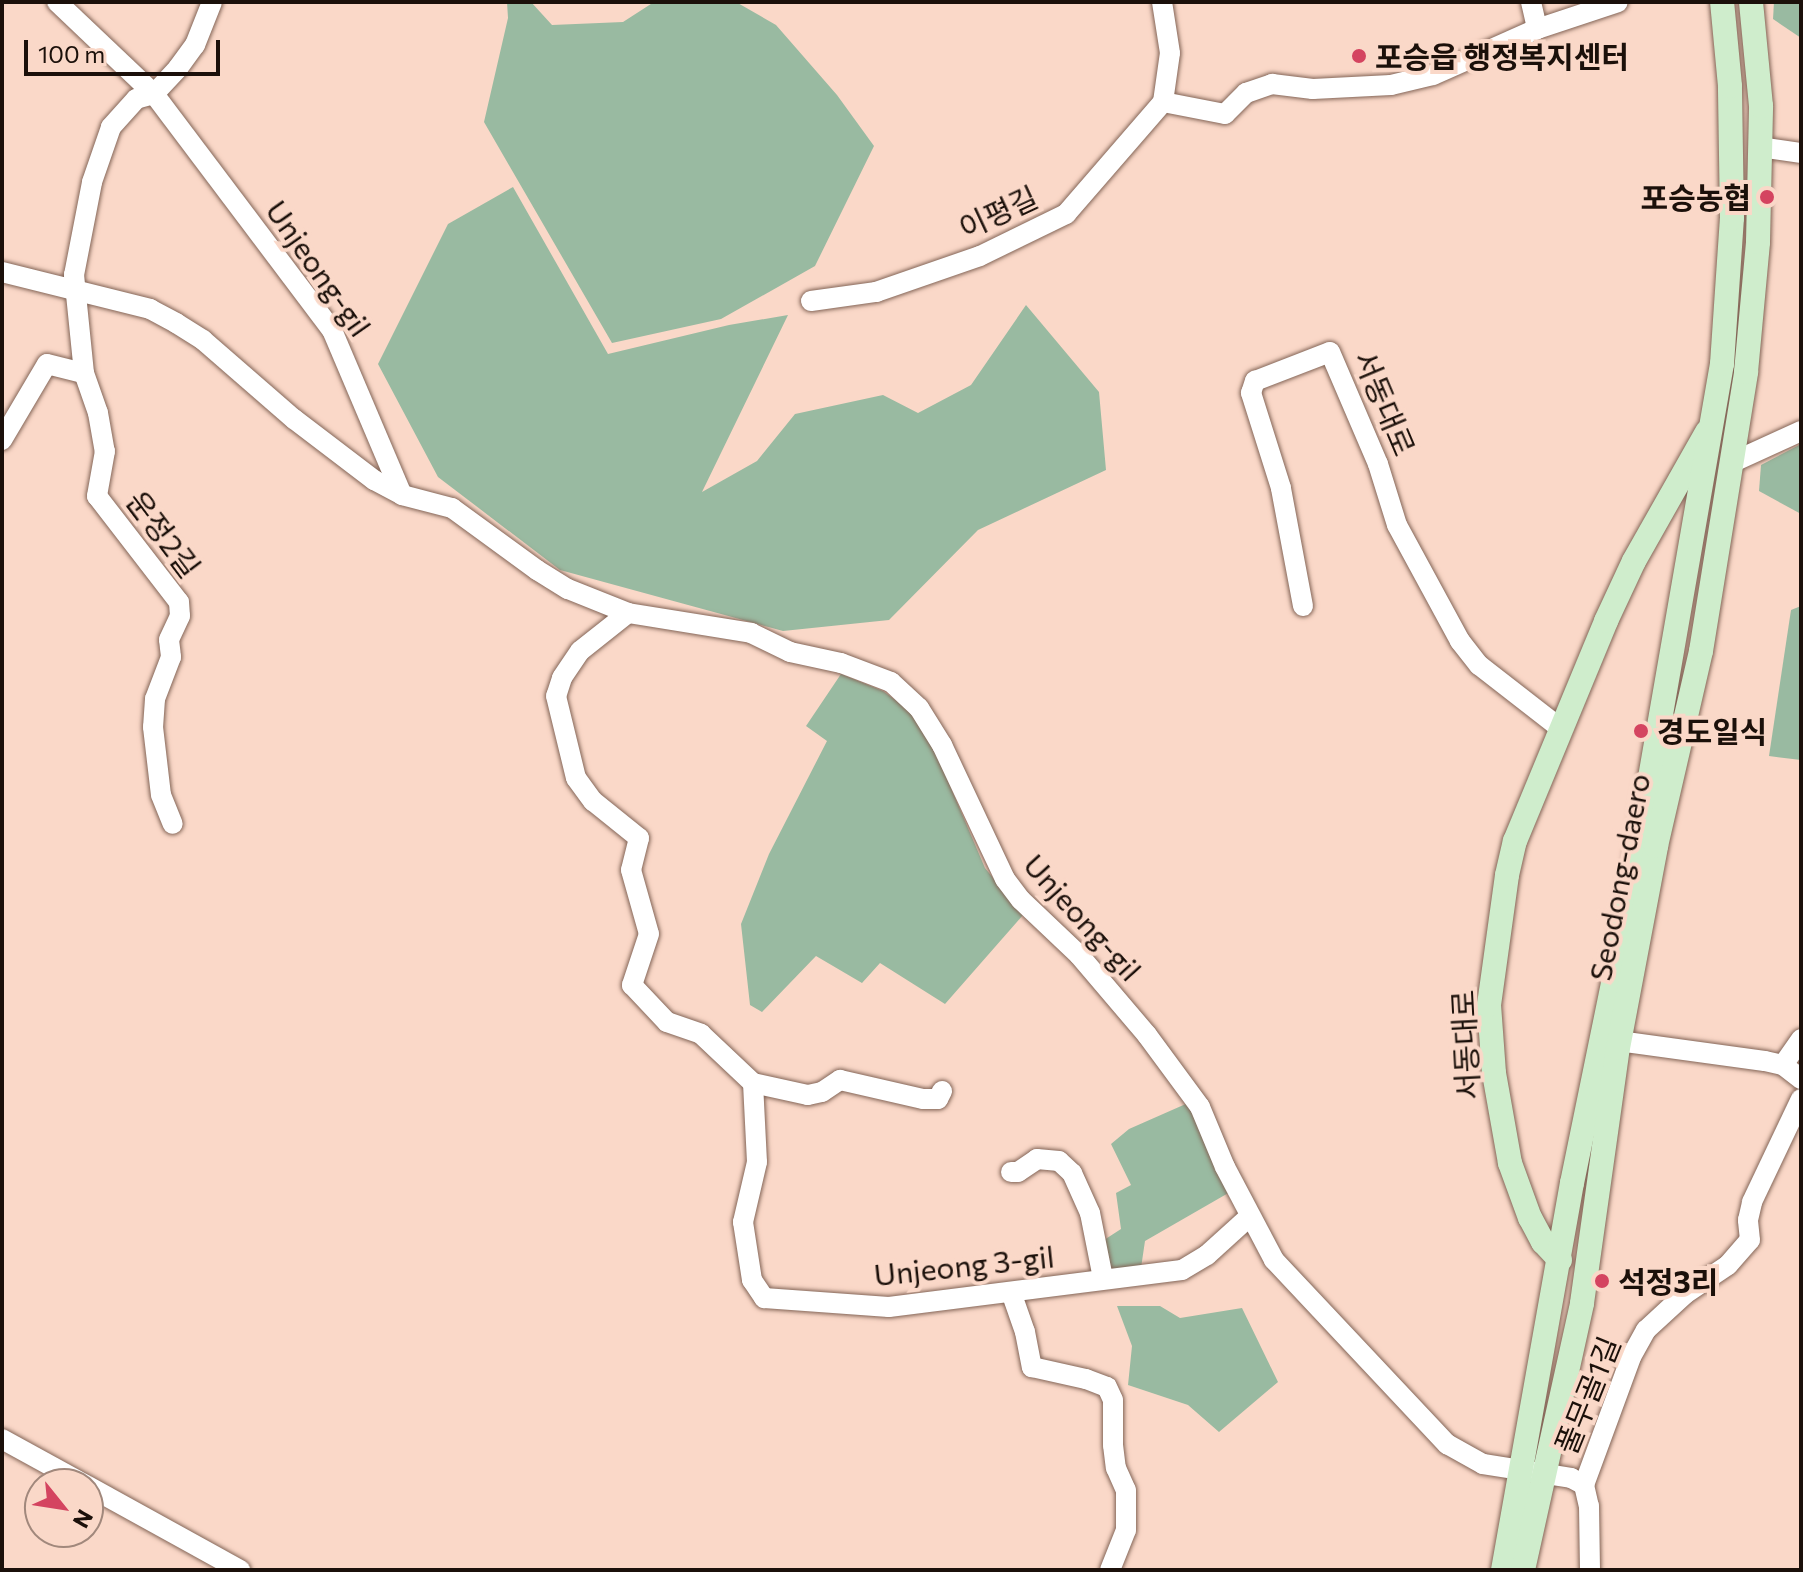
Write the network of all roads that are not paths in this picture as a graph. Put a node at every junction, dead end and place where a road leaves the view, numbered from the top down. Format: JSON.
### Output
{"nodes":[{"id":1,"x":57,"y":2,"type":"edge"},
{"id":2,"x":212,"y":2,"type":"edge"},
{"id":3,"x":1162,"y":2,"type":"edge"},
{"id":4,"x":1531,"y":2,"type":"edge"},
{"id":5,"x":1618,"y":2,"type":"edge"},
{"id":6,"x":1722,"y":2,"type":"edge"},
{"id":7,"x":1751,"y":2,"type":"edge"},
{"id":8,"x":1537,"y":29,"type":"junction"},
{"id":9,"x":154,"y":94,"type":"junction"},
{"id":10,"x":1163,"y":102,"type":"junction"},
{"id":11,"x":1760,"y":147,"type":"junction"},
{"id":12,"x":1801,"y":153,"type":"edge"},
{"id":13,"x":2,"y":272,"type":"edge"},
{"id":14,"x":74,"y":289,"type":"junction"},
{"id":15,"x":811,"y":301,"type":"dead end"},
{"id":16,"x":84,"y":373,"type":"junction"},
{"id":17,"x":10,"y":410,"type":"edge"},
{"id":18,"x":1714,"y":419,"type":"junction"},
{"id":19,"x":1801,"y":431,"type":"edge"},
{"id":20,"x":2,"y":440,"type":"edge"},
{"id":21,"x":1731,"y":463,"type":"junction"},
{"id":22,"x":402,"y":495,"type":"junction"},
{"id":23,"x":1303,"y":606,"type":"dead end"},
{"id":24,"x":628,"y":613,"type":"junction"},
{"id":25,"x":1560,"y":728,"type":"junction"},
{"id":26,"x":173,"y":824,"type":"dead end"},
{"id":27,"x":1801,"y":1039,"type":"edge"},
{"id":28,"x":1609,"y":1040,"type":"junction"},
{"id":29,"x":1783,"y":1065,"type":"junction"},
{"id":30,"x":1801,"y":1079,"type":"edge"},
{"id":31,"x":753,"y":1083,"type":"junction"},
{"id":32,"x":942,"y":1091,"type":"dead end"},
{"id":33,"x":1801,"y":1099,"type":"edge"},
{"id":34,"x":1011,"y":1172,"type":"dead end"},
{"id":35,"x":1250,"y":1216,"type":"junction"},
{"id":36,"x":1560,"y":1260,"type":"junction"},
{"id":37,"x":1103,"y":1278,"type":"junction"},
{"id":38,"x":1011,"y":1292,"type":"junction"},
{"id":39,"x":2,"y":1439,"type":"edge"},
{"id":40,"x":2,"y":1453,"type":"edge"},
{"id":41,"x":30,"y":1468,"type":"edge"},
{"id":42,"x":55,"y":1468,"type":"edge"},
{"id":43,"x":1533,"y":1471,"type":"junction"},
{"id":44,"x":1584,"y":1485,"type":"junction"},
{"id":45,"x":104,"y":1495,"type":"edge"},
{"id":46,"x":104,"y":1509,"type":"edge"},
{"id":47,"x":217,"y":1570,"type":"edge"},
{"id":48,"x":240,"y":1570,"type":"edge"},
{"id":49,"x":1110,"y":1570,"type":"edge"},
{"id":50,"x":1503,"y":1570,"type":"edge"},
{"id":51,"x":1523,"y":1570,"type":"edge"},
{"id":52,"x":1590,"y":1570,"type":"edge"}],
"edges":[{"from":1,"to":9,"type":"street"},
{"from":2,"to":9,"type":"street","name":"운정2길"},
{"from":3,"to":10,"type":"street"},
{"from":4,"to":8,"type":"street"},
{"from":5,"to":8,"type":"street"},
{"from":6,"to":18,"type":"main road","name":"Seodong-daero"},
{"from":7,"to":11,"type":"main road","name":"Seodong-daero"},
{"from":8,"to":10,"type":"street"},
{"from":9,"to":14,"type":"street","name":"운정2길"},
{"from":9,"to":22,"type":"street","name":"Unjeong-gil"},
{"from":10,"to":15,"type":"street","name":"이평길"},
{"from":11,"to":12,"type":"street"},
{"from":11,"to":21,"type":"main road","name":"Seodong-daero"},
{"from":13,"to":14,"type":"street","name":"Unjeong-gil"},
{"from":14,"to":16,"type":"street","name":"운정2길"},
{"from":14,"to":22,"type":"street","name":"Unjeong-gil"},
{"from":16,"to":17,"type":"street"},
{"from":16,"to":26,"type":"street","name":"운정2길"},
{"from":17,"to":20,"type":"street"},
{"from":18,"to":25,"type":"main road","name":"서동대로"},
{"from":18,"to":28,"type":"main road","name":"Seodong-daero"},
{"from":19,"to":21,"type":"street"},
{"from":21,"to":28,"type":"main road","name":"Seodong-daero"},
{"from":22,"to":24,"type":"street","name":"Unjeong-gil"},
{"from":23,"to":25,"type":"street","name":"서동대로"},
{"from":24,"to":31,"type":"street"},
{"from":24,"to":35,"type":"street","name":"Unjeong-gil"},
{"from":25,"to":36,"type":"main road","name":"서동대로"},
{"from":27,"to":29,"type":"street"},
{"from":28,"to":29,"type":"street"},
{"from":28,"to":36,"type":"main road","name":"Seodong-daero"},
{"from":28,"to":43,"type":"main road","name":"Seodong-daero"},
{"from":29,"to":30,"type":"street"},
{"from":31,"to":32,"type":"street"},
{"from":31,"to":38,"type":"street","name":"Unjeong 3-gil"},
{"from":33,"to":44,"type":"street","name":"풀무골1길"},
{"from":34,"to":37,"type":"street","name":"Unjeong 3-gil"},
{"from":35,"to":37,"type":"street","name":"Unjeong 3-gil"},
{"from":35,"to":43,"type":"street","name":"Unjeong-gil"},
{"from":36,"to":43,"type":"main road","name":"Seodong-daero"},
{"from":37,"to":38,"type":"street","name":"Unjeong 3-gil"},
{"from":38,"to":49,"type":"street"},
{"from":39,"to":42,"type":"street"},
{"from":40,"to":41,"type":"street"},
{"from":43,"to":44,"type":"street","name":"Unjeong-gil"},
{"from":43,"to":50,"type":"main road","name":"Seodong-daero"},
{"from":43,"to":51,"type":"main road","name":"Seodong-daero"},
{"from":44,"to":52,"type":"street"},
{"from":45,"to":48,"type":"street"},
{"from":46,"to":47,"type":"street"}]}
